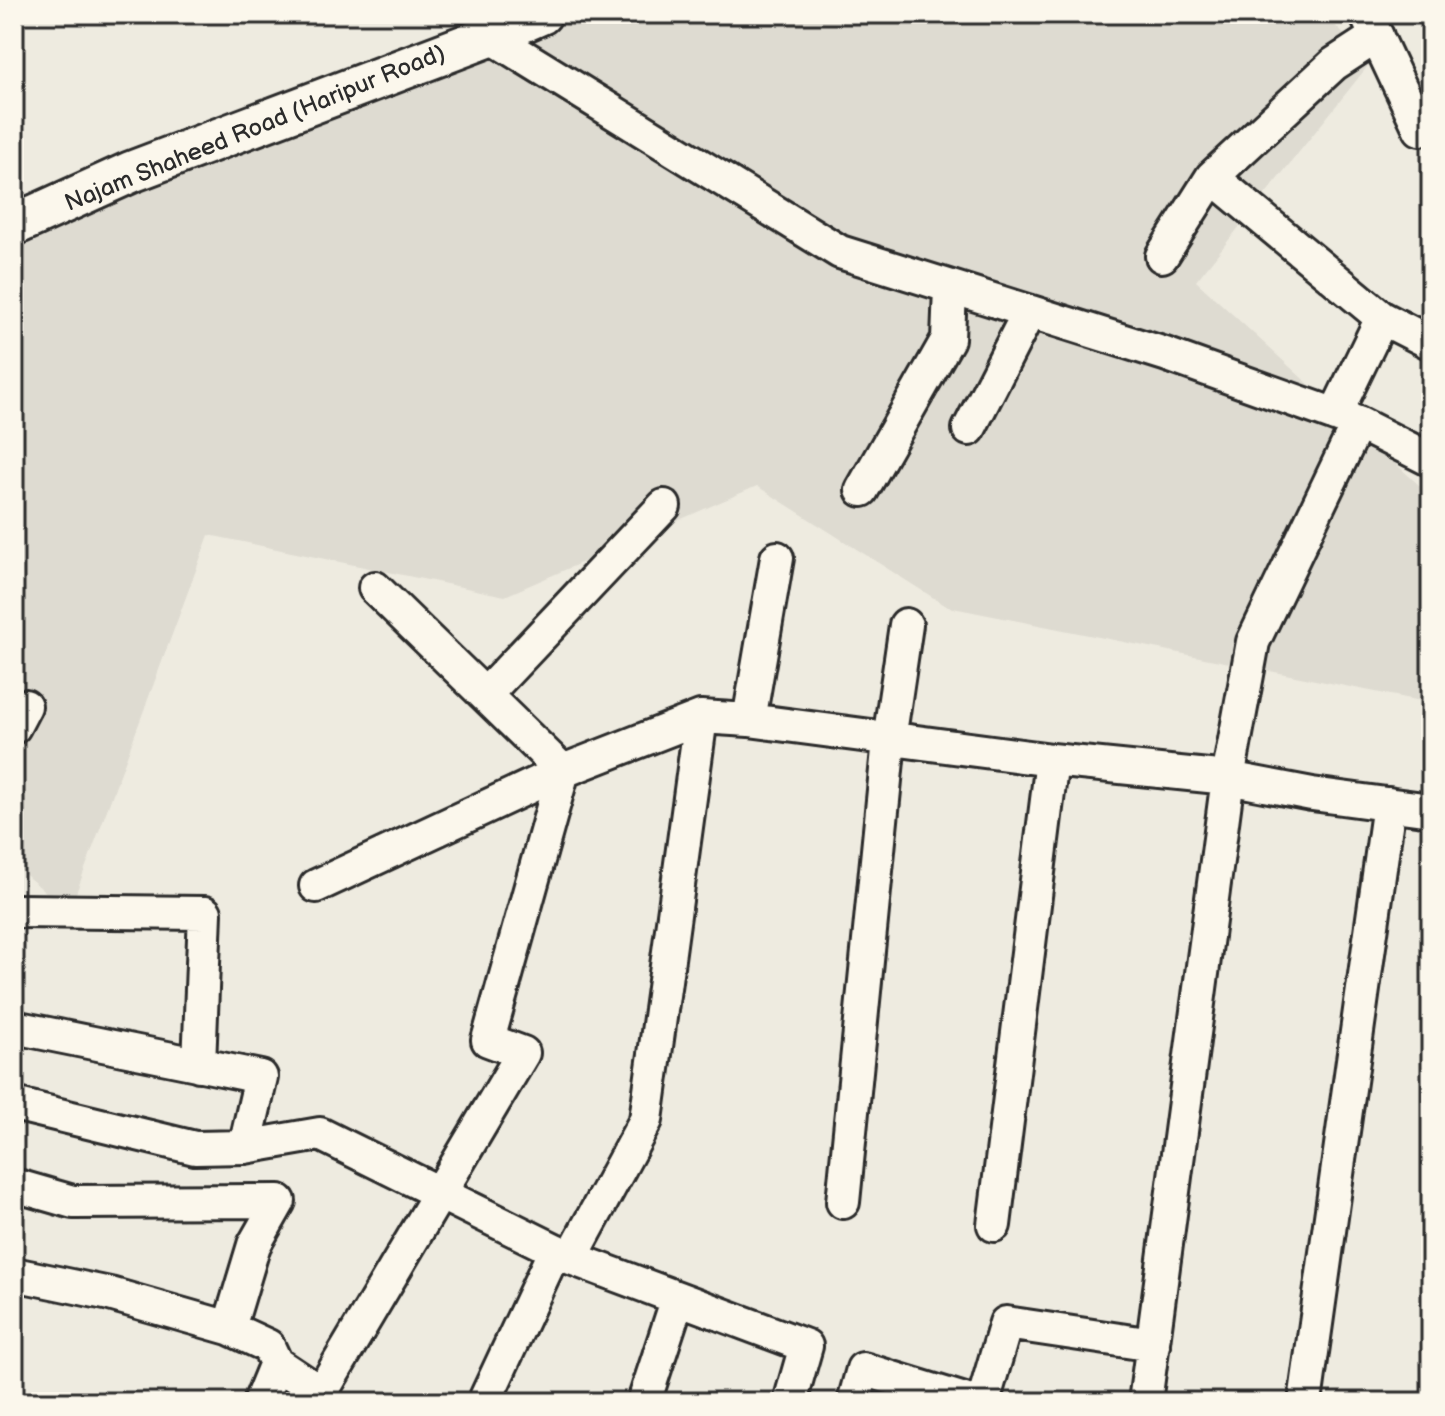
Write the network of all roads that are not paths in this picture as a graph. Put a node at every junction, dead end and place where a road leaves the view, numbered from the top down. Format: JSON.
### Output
{"nodes":[{"id":1,"x":541,"y":14,"type":"edge"},
{"id":2,"x":1371,"y":25,"type":"edge"},
{"id":3,"x":490,"y":36,"type":"junction"},
{"id":4,"x":1420,"y":129,"type":"dead end"},
{"id":5,"x":1212,"y":177,"type":"junction"},
{"id":6,"x":14,"y":225,"type":"edge"},
{"id":7,"x":1162,"y":256,"type":"dead end"},
{"id":8,"x":950,"y":288,"type":"junction"},
{"id":9,"x":1029,"y":312,"type":"junction"},
{"id":10,"x":1382,"y":318,"type":"junction"},
{"id":11,"x":1431,"y":343,"type":"edge"},
{"id":12,"x":1346,"y":419,"type":"junction"},
{"id":13,"x":969,"y":429,"type":"dead end"},
{"id":14,"x":1431,"y":460,"type":"edge"},
{"id":15,"x":862,"y":490,"type":"dead end"},
{"id":16,"x":664,"y":506,"type":"dead end"},
{"id":17,"x":777,"y":558,"type":"dead end"},
{"id":18,"x":375,"y":588,"type":"dead end"},
{"id":19,"x":906,"y":625,"type":"dead end"},
{"id":20,"x":485,"y":695,"type":"junction"},
{"id":21,"x":701,"y":717,"type":"junction"},
{"id":22,"x":749,"y":720,"type":"junction"},
{"id":23,"x":889,"y":740,"type":"junction"},
{"id":24,"x":1052,"y":760,"type":"junction"},
{"id":25,"x":563,"y":771,"type":"junction"},
{"id":26,"x":1228,"y":778,"type":"junction"},
{"id":27,"x":1389,"y":804,"type":"junction"},
{"id":28,"x":1431,"y":810,"type":"edge"},
{"id":29,"x":316,"y":886,"type":"dead end"},
{"id":30,"x":16,"y":911,"type":"dead end"},
{"id":31,"x":14,"y":1027,"type":"edge"},
{"id":32,"x":199,"y":1065,"type":"junction"},
{"id":33,"x":14,"y":1104,"type":"edge"},
{"id":34,"x":245,"y":1147,"type":"junction"},
{"id":35,"x":14,"y":1185,"type":"edge"},
{"id":36,"x":439,"y":1194,"type":"junction"},
{"id":37,"x":843,"y":1202,"type":"dead end"},
{"id":38,"x":994,"y":1225,"type":"dead end"},
{"id":39,"x":563,"y":1254,"type":"junction"},
{"id":40,"x":14,"y":1274,"type":"edge"},
{"id":41,"x":678,"y":1298,"type":"junction"},
{"id":42,"x":229,"y":1328,"type":"junction"},
{"id":43,"x":1153,"y":1345,"type":"junction"},
{"id":44,"x":276,"y":1363,"type":"junction"},
{"id":45,"x":938,"y":1397,"type":"edge"},
{"id":46,"x":260,"y":1402,"type":"edge"},
{"id":47,"x":484,"y":1402,"type":"edge"},
{"id":48,"x":644,"y":1402,"type":"edge"},
{"id":49,"x":790,"y":1402,"type":"edge"},
{"id":50,"x":854,"y":1402,"type":"edge"},
{"id":51,"x":971,"y":1402,"type":"edge"},
{"id":52,"x":983,"y":1402,"type":"edge"},
{"id":53,"x":1145,"y":1402,"type":"edge"},
{"id":54,"x":1305,"y":1402,"type":"edge"}],
"edges":[{"from":1,"to":3,"type":"main road","name":"Najam Shaheed Road (Haripur Road)"},
{"from":2,"to":4,"type":"street"},
{"from":2,"to":5,"type":"street"},
{"from":3,"to":6,"type":"main road","name":"Najam Shaheed Road (Haripur Road)"},
{"from":3,"to":8,"type":"street"},
{"from":5,"to":7,"type":"street"},
{"from":5,"to":10,"type":"street"},
{"from":8,"to":9,"type":"street"},
{"from":8,"to":15,"type":"street"},
{"from":9,"to":12,"type":"street"},
{"from":9,"to":13,"type":"street"},
{"from":10,"to":11,"type":"street"},
{"from":10,"to":12,"type":"street"},
{"from":12,"to":14,"type":"street"},
{"from":12,"to":26,"type":"street"},
{"from":16,"to":20,"type":"street"},
{"from":17,"to":22,"type":"street"},
{"from":18,"to":20,"type":"street"},
{"from":19,"to":23,"type":"street"},
{"from":20,"to":25,"type":"street"},
{"from":21,"to":22,"type":"street"},
{"from":21,"to":25,"type":"street"},
{"from":21,"to":39,"type":"street"},
{"from":22,"to":23,"type":"street"},
{"from":23,"to":24,"type":"street"},
{"from":23,"to":37,"type":"street"},
{"from":24,"to":26,"type":"street"},
{"from":24,"to":38,"type":"street"},
{"from":25,"to":29,"type":"street"},
{"from":25,"to":36,"type":"street"},
{"from":26,"to":27,"type":"street"},
{"from":26,"to":43,"type":"street"},
{"from":27,"to":28,"type":"street"},
{"from":27,"to":54,"type":"street"},
{"from":30,"to":32,"type":"street"},
{"from":31,"to":32,"type":"street"},
{"from":32,"to":34,"type":"street"},
{"from":33,"to":34,"type":"street"},
{"from":34,"to":36,"type":"street"},
{"from":35,"to":42,"type":"street"},
{"from":36,"to":39,"type":"street"},
{"from":36,"to":44,"type":"street"},
{"from":39,"to":41,"type":"street"},
{"from":39,"to":47,"type":"street"},
{"from":40,"to":42,"type":"street"},
{"from":41,"to":48,"type":"street"},
{"from":41,"to":49,"type":"street"},
{"from":42,"to":44,"type":"street"},
{"from":43,"to":52,"type":"street"},
{"from":43,"to":53,"type":"street"},
{"from":44,"to":46,"type":"street"},
{"from":45,"to":50,"type":"street"},
{"from":45,"to":51,"type":"street"}]}
